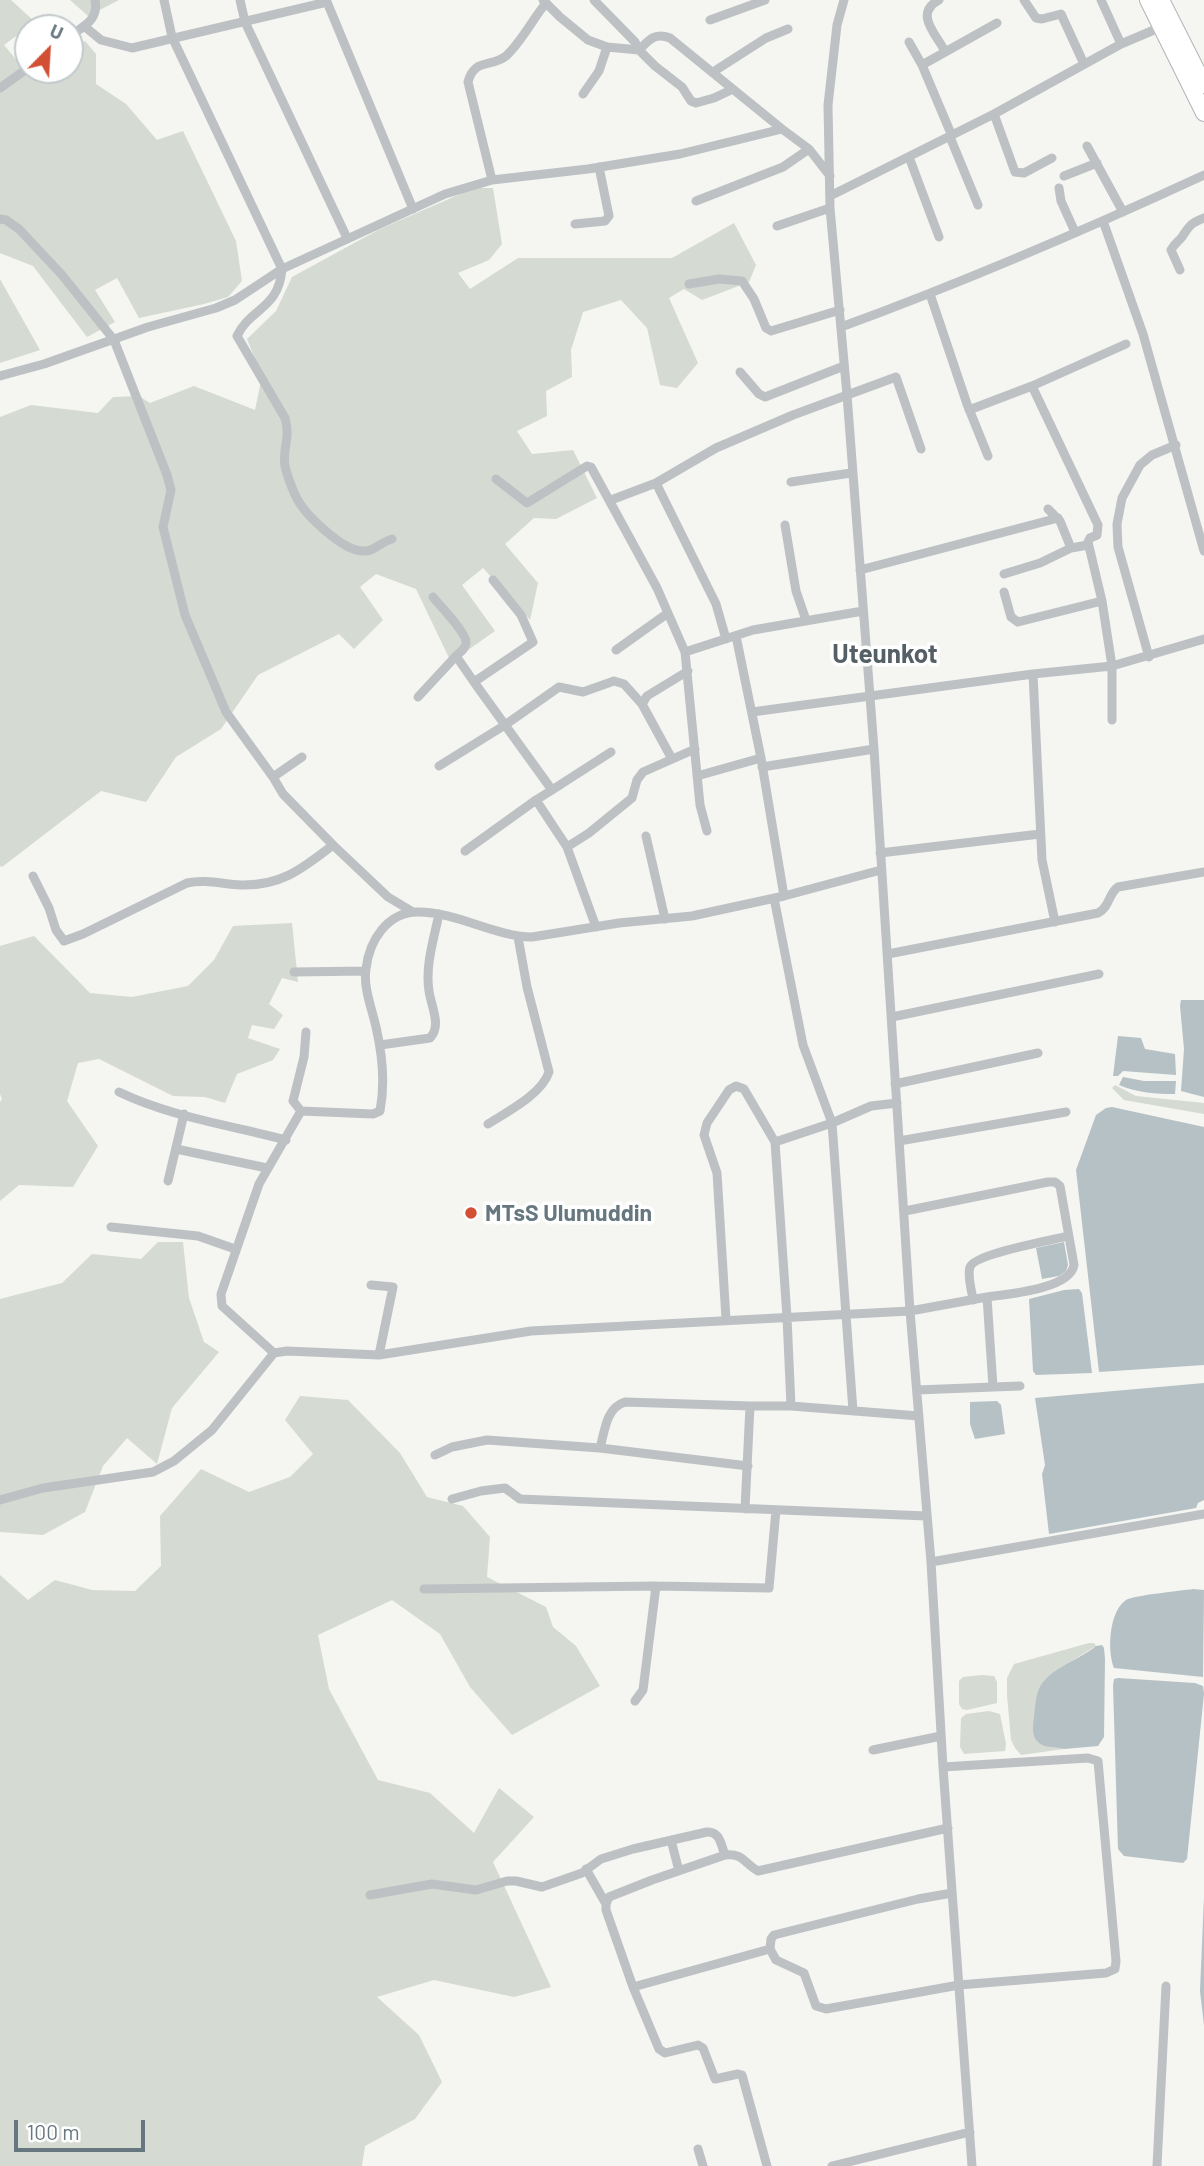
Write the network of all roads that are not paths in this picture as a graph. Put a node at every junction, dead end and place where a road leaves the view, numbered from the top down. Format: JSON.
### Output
{"nodes":[{"id":1,"x":95,"y":0,"type":"edge"},
{"id":2,"x":164,"y":0,"type":"edge"},
{"id":3,"x":240,"y":0,"type":"edge"},
{"id":4,"x":594,"y":0,"type":"edge"},
{"id":5,"x":765,"y":0,"type":"edge"},
{"id":6,"x":844,"y":0,"type":"edge"},
{"id":7,"x":939,"y":0,"type":"edge"},
{"id":8,"x":1024,"y":0,"type":"edge"},
{"id":9,"x":1101,"y":0,"type":"edge"},
{"id":10,"x":1148,"y":0,"type":"edge"},
{"id":11,"x":1161,"y":0,"type":"edge"},
{"id":12,"x":324,"y":2,"type":"edge"},
{"id":13,"x":544,"y":2,"type":"edge"},
{"id":14,"x":710,"y":20,"type":"dead end"},
{"id":15,"x":246,"y":22,"type":"junction"},
{"id":16,"x":997,"y":23,"type":"dead end"},
{"id":17,"x":84,"y":26,"type":"joint"},
{"id":18,"x":1161,"y":27,"type":"junction"},
{"id":19,"x":788,"y":29,"type":"dead end"},
{"id":20,"x":172,"y":37,"type":"junction"},
{"id":21,"x":909,"y":42,"type":"dead end"},
{"id":22,"x":1121,"y":44,"type":"junction"},
{"id":23,"x":607,"y":47,"type":"junction"},
{"id":24,"x":639,"y":50,"type":"junction"},
{"id":25,"x":945,"y":51,"type":"junction"},
{"id":26,"x":1084,"y":64,"type":"junction"},
{"id":27,"x":922,"y":65,"type":"junction"},
{"id":28,"x":713,"y":72,"type":"junction"},
{"id":29,"x":1204,"y":85,"type":"edge"},
{"id":30,"x":733,"y":89,"type":"junction"},
{"id":31,"x":583,"y":94,"type":"dead end"},
{"id":32,"x":1204,"y":113,"type":"edge"},
{"id":33,"x":994,"y":114,"type":"junction"},
{"id":34,"x":782,"y":129,"type":"junction"},
{"id":35,"x":951,"y":136,"type":"junction"},
{"id":36,"x":1087,"y":146,"type":"dead end"},
{"id":37,"x":809,"y":149,"type":"junction"},
{"id":38,"x":909,"y":157,"type":"junction"},
{"id":39,"x":1052,"y":158,"type":"dead end"},
{"id":40,"x":1097,"y":163,"type":"junction"},
{"id":41,"x":599,"y":167,"type":"junction"},
{"id":42,"x":1204,"y":174,"type":"edge"},
{"id":43,"x":830,"y":176,"type":"junction"},
{"id":44,"x":1064,"y":176,"type":"dead end"},
{"id":45,"x":492,"y":180,"type":"junction"},
{"id":46,"x":1059,"y":188,"type":"dead end"},
{"id":47,"x":830,"y":196,"type":"junction"},
{"id":48,"x":696,"y":201,"type":"dead end"},
{"id":49,"x":978,"y":205,"type":"dead end"},
{"id":50,"x":830,"y":208,"type":"junction"},
{"id":51,"x":413,"y":209,"type":"junction"},
{"id":52,"x":1123,"y":212,"type":"junction"},
{"id":53,"x":1204,"y":218,"type":"edge"},
{"id":54,"x":0,"y":219,"type":"edge"},
{"id":55,"x":1103,"y":221,"type":"junction"},
{"id":56,"x":576,"y":224,"type":"dead end"},
{"id":57,"x":777,"y":226,"type":"dead end"},
{"id":58,"x":1075,"y":232,"type":"junction"},
{"id":59,"x":939,"y":237,"type":"dead end"},
{"id":60,"x":347,"y":238,"type":"junction"},
{"id":61,"x":282,"y":269,"type":"junction"},
{"id":62,"x":1180,"y":270,"type":"dead end"},
{"id":63,"x":689,"y":284,"type":"dead end"},
{"id":64,"x":930,"y":294,"type":"junction"},
{"id":65,"x":839,"y":310,"type":"junction"},
{"id":66,"x":841,"y":327,"type":"junction"},
{"id":67,"x":114,"y":340,"type":"junction"},
{"id":68,"x":1126,"y":344,"type":"dead end"},
{"id":69,"x":844,"y":366,"type":"junction"},
{"id":70,"x":740,"y":372,"type":"dead end"},
{"id":71,"x":0,"y":376,"type":"edge"},
{"id":72,"x":1032,"y":386,"type":"junction"},
{"id":73,"x":847,"y":395,"type":"junction"},
{"id":74,"x":970,"y":410,"type":"junction"},
{"id":75,"x":1176,"y":444,"type":"junction"},
{"id":76,"x":922,"y":449,"type":"dead end"},
{"id":77,"x":988,"y":456,"type":"dead end"},
{"id":78,"x":851,"y":473,"type":"junction"},
{"id":79,"x":496,"y":480,"type":"dead end"},
{"id":80,"x":791,"y":482,"type":"dead end"},
{"id":81,"x":656,"y":483,"type":"junction"},
{"id":82,"x":611,"y":500,"type":"junction"},
{"id":83,"x":1048,"y":509,"type":"dead end"},
{"id":84,"x":1058,"y":518,"type":"junction"},
{"id":85,"x":785,"y":525,"type":"dead end"},
{"id":86,"x":392,"y":539,"type":"dead end"},
{"id":87,"x":1088,"y":545,"type":"junction"},
{"id":88,"x":1071,"y":548,"type":"junction"},
{"id":89,"x":1204,"y":551,"type":"edge"},
{"id":90,"x":860,"y":570,"type":"junction"},
{"id":91,"x":1004,"y":574,"type":"dead end"},
{"id":92,"x":493,"y":580,"type":"dead end"},
{"id":93,"x":1004,"y":592,"type":"dead end"},
{"id":94,"x":433,"y":597,"type":"dead end"},
{"id":95,"x":1102,"y":601,"type":"junction"},
{"id":96,"x":863,"y":611,"type":"junction"},
{"id":97,"x":668,"y":613,"type":"junction"},
{"id":98,"x":807,"y":620,"type":"junction"},
{"id":99,"x":731,"y":638,"type":"junction"},
{"id":100,"x":1204,"y":639,"type":"edge"},
{"id":101,"x":616,"y":649,"type":"dead end"},
{"id":102,"x":685,"y":652,"type":"junction"},
{"id":103,"x":456,"y":656,"type":"junction"},
{"id":104,"x":1149,"y":657,"type":"junction"},
{"id":105,"x":1112,"y":666,"type":"junction"},
{"id":106,"x":688,"y":671,"type":"junction"},
{"id":107,"x":1033,"y":674,"type":"junction"},
{"id":108,"x":474,"y":682,"type":"junction"},
{"id":109,"x":418,"y":697,"type":"dead end"},
{"id":110,"x":869,"y":697,"type":"junction"},
{"id":111,"x":642,"y":704,"type":"junction"},
{"id":112,"x":752,"y":712,"type":"junction"},
{"id":113,"x":1112,"y":720,"type":"dead end"},
{"id":114,"x":505,"y":725,"type":"junction"},
{"id":115,"x":695,"y":749,"type":"junction"},
{"id":116,"x":874,"y":749,"type":"junction"},
{"id":117,"x":611,"y":752,"type":"dead end"},
{"id":118,"x":302,"y":757,"type":"dead end"},
{"id":119,"x":672,"y":759,"type":"junction"},
{"id":120,"x":762,"y":762,"type":"junction"},
{"id":121,"x":439,"y":766,"type":"dead end"},
{"id":122,"x":697,"y":776,"type":"junction"},
{"id":123,"x":273,"y":777,"type":"junction"},
{"id":124,"x":552,"y":790,"type":"junction"},
{"id":125,"x":536,"y":800,"type":"junction"},
{"id":126,"x":707,"y":831,"type":"dead end"},
{"id":127,"x":1040,"y":834,"type":"junction"},
{"id":128,"x":646,"y":836,"type":"dead end"},
{"id":129,"x":333,"y":845,"type":"junction"},
{"id":130,"x":567,"y":847,"type":"junction"},
{"id":131,"x":465,"y":851,"type":"dead end"},
{"id":132,"x":880,"y":853,"type":"junction"},
{"id":133,"x":881,"y":870,"type":"junction"},
{"id":134,"x":1204,"y":872,"type":"edge"},
{"id":135,"x":33,"y":876,"type":"dead end"},
{"id":136,"x":779,"y":897,"type":"junction"},
{"id":137,"x":413,"y":912,"type":"junction"},
{"id":138,"x":439,"y":914,"type":"junction"},
{"id":139,"x":665,"y":919,"type":"junction"},
{"id":140,"x":1055,"y":922,"type":"junction"},
{"id":141,"x":596,"y":927,"type":"junction"},
{"id":142,"x":519,"y":937,"type":"junction"},
{"id":143,"x":888,"y":954,"type":"junction"},
{"id":144,"x":365,"y":971,"type":"junction"},
{"id":145,"x":294,"y":972,"type":"dead end"},
{"id":146,"x":1099,"y":974,"type":"dead end"},
{"id":147,"x":892,"y":1017,"type":"junction"},
{"id":148,"x":306,"y":1032,"type":"dead end"},
{"id":149,"x":380,"y":1045,"type":"junction"},
{"id":150,"x":1038,"y":1053,"type":"dead end"},
{"id":151,"x":895,"y":1084,"type":"junction"},
{"id":152,"x":119,"y":1092,"type":"dead end"},
{"id":153,"x":897,"y":1103,"type":"junction"},
{"id":154,"x":301,"y":1111,"type":"junction"},
{"id":155,"x":1066,"y":1112,"type":"dead end"},
{"id":156,"x":184,"y":1115,"type":"junction"},
{"id":157,"x":832,"y":1123,"type":"junction"},
{"id":158,"x":488,"y":1124,"type":"dead end"},
{"id":159,"x":286,"y":1140,"type":"junction"},
{"id":160,"x":899,"y":1141,"type":"junction"},
{"id":161,"x":775,"y":1142,"type":"junction"},
{"id":162,"x":176,"y":1149,"type":"junction"},
{"id":163,"x":267,"y":1168,"type":"junction"},
{"id":164,"x":168,"y":1181,"type":"dead end"},
{"id":165,"x":905,"y":1211,"type":"junction"},
{"id":166,"x":111,"y":1227,"type":"dead end"},
{"id":167,"x":1068,"y":1236,"type":"junction"},
{"id":168,"x":235,"y":1249,"type":"junction"},
{"id":169,"x":371,"y":1285,"type":"dead end"},
{"id":170,"x":988,"y":1297,"type":"junction"},
{"id":171,"x":974,"y":1300,"type":"junction"},
{"id":172,"x":910,"y":1311,"type":"junction"},
{"id":173,"x":845,"y":1314,"type":"junction"},
{"id":174,"x":788,"y":1317,"type":"junction"},
{"id":175,"x":726,"y":1319,"type":"junction"},
{"id":176,"x":274,"y":1353,"type":"junction"},
{"id":177,"x":379,"y":1356,"type":"junction"},
{"id":178,"x":1020,"y":1386,"type":"dead end"},
{"id":179,"x":993,"y":1387,"type":"junction"},
{"id":180,"x":917,"y":1390,"type":"junction"},
{"id":181,"x":750,"y":1406,"type":"junction"},
{"id":182,"x":791,"y":1406,"type":"junction"},
{"id":183,"x":853,"y":1411,"type":"junction"},
{"id":184,"x":919,"y":1416,"type":"junction"},
{"id":185,"x":600,"y":1448,"type":"junction"},
{"id":186,"x":435,"y":1455,"type":"dead end"},
{"id":187,"x":748,"y":1466,"type":"junction"},
{"id":188,"x":452,"y":1499,"type":"dead end"},
{"id":189,"x":0,"y":1500,"type":"edge"},
{"id":190,"x":745,"y":1509,"type":"junction"},
{"id":191,"x":776,"y":1510,"type":"junction"},
{"id":192,"x":1204,"y":1514,"type":"edge"},
{"id":193,"x":926,"y":1516,"type":"junction"},
{"id":194,"x":931,"y":1562,"type":"junction"},
{"id":195,"x":656,"y":1586,"type":"junction"},
{"id":196,"x":424,"y":1589,"type":"dead end"},
{"id":197,"x":635,"y":1701,"type":"dead end"},
{"id":198,"x":942,"y":1735,"type":"junction"},
{"id":199,"x":873,"y":1750,"type":"dead end"},
{"id":200,"x":943,"y":1767,"type":"junction"},
{"id":201,"x":948,"y":1828,"type":"junction"},
{"id":202,"x":671,"y":1840,"type":"junction"},
{"id":203,"x":725,"y":1855,"type":"junction"},
{"id":204,"x":586,"y":1869,"type":"junction"},
{"id":205,"x":679,"y":1871,"type":"junction"},
{"id":206,"x":953,"y":1893,"type":"junction"},
{"id":207,"x":370,"y":1895,"type":"dead end"},
{"id":208,"x":606,"y":1904,"type":"junction"},
{"id":209,"x":770,"y":1949,"type":"junction"},
{"id":210,"x":1166,"y":1986,"type":"dead end"},
{"id":211,"x":633,"y":1987,"type":"junction"},
{"id":212,"x":960,"y":1990,"type":"junction"},
{"id":213,"x":970,"y":2132,"type":"junction"},
{"id":214,"x":698,"y":2149,"type":"dead end"},
{"id":215,"x":703,"y":2166,"type":"edge"},
{"id":216,"x":767,"y":2166,"type":"edge"},
{"id":217,"x":832,"y":2166,"type":"edge"},
{"id":218,"x":972,"y":2166,"type":"edge"},
{"id":219,"x":1157,"y":2166,"type":"edge"}],
"edges":[{"from":1,"to":17,"type":"street"},
{"from":2,"to":20,"type":"street"},
{"from":3,"to":15,"type":"street"},
{"from":4,"to":24,"type":"street"},
{"from":5,"to":14,"type":"street"},
{"from":6,"to":43,"type":"street"},
{"from":7,"to":25,"type":"street"},
{"from":8,"to":26,"type":"street"},
{"from":9,"to":22,"type":"street"},
{"from":10,"to":18,"type":"highway"},
{"from":11,"to":29,"type":"highway"},
{"from":12,"to":15,"type":"street"},
{"from":12,"to":51,"type":"street"},
{"from":13,"to":23,"type":"street"},
{"from":13,"to":45,"type":"street"},
{"from":15,"to":20,"type":"street"},
{"from":15,"to":60,"type":"street"},
{"from":16,"to":25,"type":"street"},
{"from":17,"to":20,"type":"street"},
{"from":18,"to":22,"type":"street"},
{"from":18,"to":32,"type":"highway"},
{"from":19,"to":28,"type":"street"},
{"from":20,"to":61,"type":"street"},
{"from":21,"to":27,"type":"street"},
{"from":22,"to":26,"type":"street"},
{"from":23,"to":24,"type":"street"},
{"from":23,"to":31,"type":"street"},
{"from":24,"to":28,"type":"street"},
{"from":24,"to":30,"type":"street"},
{"from":25,"to":27,"type":"street"},
{"from":26,"to":33,"type":"street"},
{"from":27,"to":35,"type":"street"},
{"from":28,"to":30,"type":"street"},
{"from":30,"to":34,"type":"street"},
{"from":33,"to":35,"type":"street"},
{"from":33,"to":39,"type":"street"},
{"from":34,"to":37,"type":"street"},
{"from":34,"to":41,"type":"street"},
{"from":35,"to":38,"type":"street"},
{"from":35,"to":49,"type":"street"},
{"from":36,"to":40,"type":"street"},
{"from":37,"to":43,"type":"street"},
{"from":37,"to":48,"type":"street"},
{"from":38,"to":47,"type":"street"},
{"from":38,"to":59,"type":"street"},
{"from":40,"to":44,"type":"street"},
{"from":40,"to":52,"type":"street"},
{"from":41,"to":45,"type":"street"},
{"from":41,"to":56,"type":"street"},
{"from":42,"to":52,"type":"street"},
{"from":43,"to":47,"type":"street"},
{"from":45,"to":51,"type":"street"},
{"from":46,"to":58,"type":"street"},
{"from":47,"to":50,"type":"street"},
{"from":50,"to":57,"type":"street"},
{"from":50,"to":65,"type":"street"},
{"from":51,"to":60,"type":"street"},
{"from":52,"to":55,"type":"street"},
{"from":53,"to":62,"type":"street"},
{"from":54,"to":67,"type":"street"},
{"from":55,"to":58,"type":"street"},
{"from":55,"to":75,"type":"street"},
{"from":58,"to":64,"type":"street"},
{"from":60,"to":61,"type":"street"},
{"from":61,"to":67,"type":"street"},
{"from":61,"to":86,"type":"street"},
{"from":63,"to":65,"type":"street"},
{"from":64,"to":66,"type":"street"},
{"from":64,"to":74,"type":"street"},
{"from":65,"to":66,"type":"street"},
{"from":66,"to":69,"type":"street"},
{"from":67,"to":71,"type":"street"},
{"from":67,"to":123,"type":"street"},
{"from":68,"to":72,"type":"street"},
{"from":69,"to":70,"type":"street"},
{"from":69,"to":73,"type":"street"},
{"from":72,"to":74,"type":"street"},
{"from":72,"to":87,"type":"street"},
{"from":73,"to":76,"type":"street"},
{"from":73,"to":78,"type":"street"},
{"from":73,"to":81,"type":"street"},
{"from":74,"to":77,"type":"street"},
{"from":75,"to":89,"type":"street"},
{"from":75,"to":104,"type":"street"},
{"from":78,"to":80,"type":"street"},
{"from":78,"to":90,"type":"street"},
{"from":79,"to":82,"type":"street"},
{"from":81,"to":82,"type":"street"},
{"from":81,"to":99,"type":"street"},
{"from":82,"to":97,"type":"street"},
{"from":83,"to":84,"type":"street"},
{"from":84,"to":88,"type":"street"},
{"from":84,"to":90,"type":"street"},
{"from":85,"to":98,"type":"street"},
{"from":87,"to":88,"type":"street"},
{"from":87,"to":95,"type":"street"},
{"from":88,"to":91,"type":"street"},
{"from":90,"to":96,"type":"street"},
{"from":92,"to":108,"type":"street"},
{"from":93,"to":95,"type":"street"},
{"from":94,"to":103,"type":"street"},
{"from":95,"to":105,"type":"street"},
{"from":96,"to":98,"type":"street"},
{"from":96,"to":110,"type":"street"},
{"from":97,"to":101,"type":"street"},
{"from":97,"to":102,"type":"street"},
{"from":98,"to":99,"type":"street"},
{"from":99,"to":102,"type":"street"},
{"from":99,"to":112,"type":"street"},
{"from":100,"to":104,"type":"street"},
{"from":102,"to":106,"type":"street"},
{"from":103,"to":108,"type":"street"},
{"from":103,"to":109,"type":"street"},
{"from":104,"to":105,"type":"street"},
{"from":105,"to":107,"type":"street"},
{"from":105,"to":113,"type":"street"},
{"from":106,"to":111,"type":"street"},
{"from":106,"to":115,"type":"street"},
{"from":107,"to":110,"type":"street"},
{"from":107,"to":127,"type":"street"},
{"from":108,"to":114,"type":"street"},
{"from":110,"to":112,"type":"street"},
{"from":110,"to":116,"type":"street"},
{"from":111,"to":114,"type":"street"},
{"from":111,"to":119,"type":"street"},
{"from":112,"to":120,"type":"street"},
{"from":114,"to":121,"type":"street"},
{"from":114,"to":124,"type":"street"},
{"from":115,"to":119,"type":"street"},
{"from":115,"to":122,"type":"street"},
{"from":116,"to":120,"type":"street"},
{"from":116,"to":132,"type":"street"},
{"from":117,"to":124,"type":"street"},
{"from":118,"to":123,"type":"street"},
{"from":119,"to":130,"type":"street"},
{"from":120,"to":122,"type":"street"},
{"from":120,"to":136,"type":"street"},
{"from":122,"to":126,"type":"street"},
{"from":123,"to":129,"type":"street"},
{"from":124,"to":125,"type":"street"},
{"from":125,"to":130,"type":"street"},
{"from":125,"to":131,"type":"street"},
{"from":127,"to":132,"type":"street"},
{"from":127,"to":140,"type":"street"},
{"from":128,"to":139,"type":"street"},
{"from":129,"to":135,"type":"street"},
{"from":129,"to":137,"type":"street"},
{"from":130,"to":141,"type":"street"},
{"from":132,"to":133,"type":"street"},
{"from":133,"to":136,"type":"street"},
{"from":133,"to":143,"type":"street"},
{"from":134,"to":140,"type":"street"},
{"from":136,"to":139,"type":"street"},
{"from":136,"to":157,"type":"street"},
{"from":137,"to":138,"type":"street"},
{"from":137,"to":144,"type":"street"},
{"from":138,"to":142,"type":"street"},
{"from":138,"to":149,"type":"street"},
{"from":139,"to":141,"type":"street"},
{"from":140,"to":143,"type":"street"},
{"from":141,"to":142,"type":"street"},
{"from":142,"to":158,"type":"street"},
{"from":143,"to":147,"type":"street"},
{"from":144,"to":145,"type":"street"},
{"from":144,"to":149,"type":"street"},
{"from":146,"to":147,"type":"street"},
{"from":147,"to":151,"type":"street"},
{"from":148,"to":154,"type":"street"},
{"from":149,"to":154,"type":"street"},
{"from":150,"to":151,"type":"street"},
{"from":151,"to":153,"type":"street"},
{"from":152,"to":156,"type":"street"},
{"from":153,"to":157,"type":"street"},
{"from":153,"to":160,"type":"street"},
{"from":154,"to":159,"type":"street"},
{"from":155,"to":160,"type":"street"},
{"from":156,"to":159,"type":"street"},
{"from":156,"to":162,"type":"street"},
{"from":157,"to":161,"type":"street"},
{"from":157,"to":173,"type":"street"},
{"from":159,"to":163,"type":"street"},
{"from":160,"to":165,"type":"street"},
{"from":161,"to":174,"type":"street"},
{"from":161,"to":175,"type":"street"},
{"from":162,"to":163,"type":"street"},
{"from":162,"to":164,"type":"street"},
{"from":163,"to":168,"type":"street"},
{"from":165,"to":167,"type":"street"},
{"from":165,"to":172,"type":"street"},
{"from":166,"to":168,"type":"street"},
{"from":167,"to":170,"type":"street"},
{"from":167,"to":171,"type":"street"},
{"from":168,"to":176,"type":"street"},
{"from":169,"to":177,"type":"street"},
{"from":170,"to":171,"type":"street"},
{"from":170,"to":179,"type":"street"},
{"from":171,"to":172,"type":"street"},
{"from":172,"to":173,"type":"street"},
{"from":172,"to":180,"type":"street"},
{"from":173,"to":174,"type":"street"},
{"from":173,"to":183,"type":"street"},
{"from":174,"to":175,"type":"street"},
{"from":174,"to":182,"type":"street"},
{"from":175,"to":177,"type":"street"},
{"from":176,"to":177,"type":"street"},
{"from":176,"to":189,"type":"street"},
{"from":178,"to":179,"type":"street"},
{"from":179,"to":180,"type":"street"},
{"from":180,"to":184,"type":"street"},
{"from":181,"to":182,"type":"street"},
{"from":181,"to":185,"type":"street"},
{"from":181,"to":187,"type":"street"},
{"from":182,"to":183,"type":"street"},
{"from":183,"to":184,"type":"street"},
{"from":184,"to":193,"type":"street"},
{"from":185,"to":186,"type":"street"},
{"from":185,"to":187,"type":"street"},
{"from":187,"to":190,"type":"street"},
{"from":188,"to":190,"type":"street"},
{"from":190,"to":191,"type":"street"},
{"from":191,"to":193,"type":"street"},
{"from":191,"to":195,"type":"street"},
{"from":192,"to":194,"type":"street"},
{"from":193,"to":194,"type":"street"},
{"from":194,"to":198,"type":"street"},
{"from":195,"to":196,"type":"street"},
{"from":195,"to":197,"type":"street"},
{"from":198,"to":199,"type":"street"},
{"from":198,"to":200,"type":"street"},
{"from":200,"to":201,"type":"street"},
{"from":200,"to":212,"type":"street"},
{"from":201,"to":203,"type":"street"},
{"from":201,"to":206,"type":"street"},
{"from":202,"to":203,"type":"street"},
{"from":202,"to":204,"type":"street"},
{"from":202,"to":205,"type":"street"},
{"from":203,"to":205,"type":"street"},
{"from":204,"to":207,"type":"street"},
{"from":204,"to":208,"type":"street"},
{"from":205,"to":208,"type":"street"},
{"from":206,"to":209,"type":"street"},
{"from":206,"to":212,"type":"street"},
{"from":208,"to":211,"type":"street"},
{"from":209,"to":211,"type":"street"},
{"from":209,"to":212,"type":"street"},
{"from":210,"to":219,"type":"street"},
{"from":211,"to":216,"type":"street"},
{"from":212,"to":213,"type":"street"},
{"from":213,"to":217,"type":"street"},
{"from":213,"to":218,"type":"street"},
{"from":214,"to":215,"type":"street"}]}
